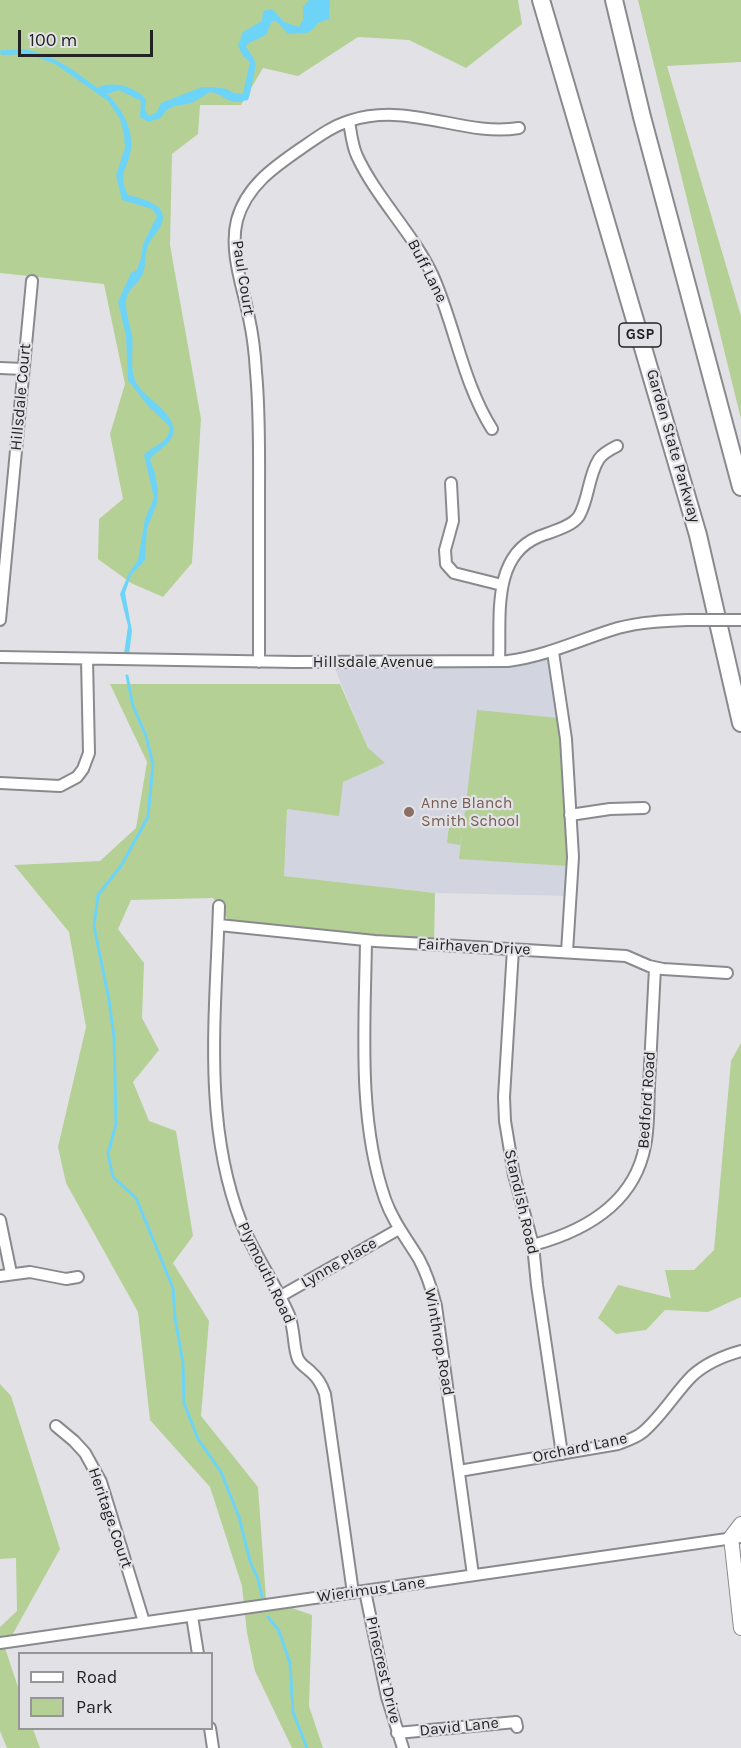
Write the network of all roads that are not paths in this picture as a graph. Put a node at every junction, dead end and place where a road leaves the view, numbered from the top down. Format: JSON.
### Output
{"nodes":[{"id":1,"x":541,"y":0,"type":"edge"},
{"id":2,"x":614,"y":0,"type":"edge"},
{"id":3,"x":349,"y":121,"type":"junction"},
{"id":4,"x":519,"y":128,"type":"dead end"},
{"id":5,"x":32,"y":281,"type":"dead end"},
{"id":6,"x":0,"y":368,"type":"edge"},
{"id":7,"x":23,"y":369,"type":"junction"},
{"id":8,"x":492,"y":429,"type":"dead end"},
{"id":9,"x":617,"y":446,"type":"dead end"},
{"id":10,"x":451,"y":483,"type":"dead end"},
{"id":11,"x":741,"y":487,"type":"edge"},
{"id":12,"x":502,"y":585,"type":"junction"},
{"id":13,"x":0,"y":620,"type":"edge"},
{"id":14,"x":741,"y":620,"type":"edge"},
{"id":15,"x":553,"y":652,"type":"junction"},
{"id":16,"x":0,"y":657,"type":"edge"},
{"id":17,"x":87,"y":659,"type":"junction"},
{"id":18,"x":499,"y":661,"type":"junction"},
{"id":19,"x":259,"y":662,"type":"junction"},
{"id":20,"x":741,"y":723,"type":"edge"},
{"id":21,"x":0,"y":783,"type":"edge"},
{"id":22,"x":644,"y":808,"type":"dead end"},
{"id":23,"x":570,"y":815,"type":"junction"},
{"id":24,"x":219,"y":906,"type":"dead end"},
{"id":25,"x":219,"y":925,"type":"junction"},
{"id":26,"x":366,"y":940,"type":"junction"},
{"id":27,"x":513,"y":949,"type":"junction"},
{"id":28,"x":567,"y":952,"type":"junction"},
{"id":29,"x":654,"y":968,"type":"junction"},
{"id":30,"x":727,"y":973,"type":"dead end"},
{"id":31,"x":0,"y":1220,"type":"edge"},
{"id":32,"x":399,"y":1229,"type":"junction"},
{"id":33,"x":533,"y":1245,"type":"junction"},
{"id":34,"x":11,"y":1274,"type":"junction"},
{"id":35,"x":0,"y":1276,"type":"edge"},
{"id":36,"x":78,"y":1276,"type":"dead end"},
{"id":37,"x":279,"y":1297,"type":"junction"},
{"id":38,"x":741,"y":1351,"type":"edge"},
{"id":39,"x":56,"y":1426,"type":"dead end"},
{"id":40,"x":562,"y":1454,"type":"junction"},
{"id":41,"x":459,"y":1472,"type":"junction"},
{"id":42,"x":741,"y":1524,"type":"edge"},
{"id":43,"x":736,"y":1537,"type":"edge"},
{"id":44,"x":473,"y":1575,"type":"junction"},
{"id":45,"x":359,"y":1592,"type":"junction"},
{"id":46,"x":192,"y":1616,"type":"junction"},
{"id":47,"x":144,"y":1623,"type":"junction"},
{"id":48,"x":741,"y":1628,"type":"edge"},
{"id":49,"x":0,"y":1643,"type":"edge"},
{"id":50,"x":198,"y":1652,"type":"edge"},
{"id":51,"x":517,"y":1728,"type":"dead end"},
{"id":52,"x":210,"y":1730,"type":"edge"},
{"id":53,"x":397,"y":1733,"type":"junction"},
{"id":54,"x":213,"y":1748,"type":"edge"},
{"id":55,"x":402,"y":1748,"type":"edge"}],
"edges":[{"from":1,"to":20,"type":"highway","name":"Garden State Parkway","number":"GSP"},
{"from":2,"to":11,"type":"highway"},
{"from":3,"to":4,"type":"street","name":"Paul Court"},
{"from":3,"to":8,"type":"street","name":"Buff Lane"},
{"from":3,"to":19,"type":"street","name":"Paul Court"},
{"from":5,"to":7,"type":"street","name":"Hillsdale Court"},
{"from":6,"to":7,"type":"street"},
{"from":7,"to":13,"type":"street","name":"Hillsdale Court"},
{"from":9,"to":12,"type":"street"},
{"from":10,"to":12,"type":"street"},
{"from":12,"to":18,"type":"street"},
{"from":14,"to":15,"type":"street","name":"Hillsdale Avenue","bridge":true},
{"from":15,"to":18,"type":"street","name":"Hillsdale Avenue"},
{"from":15,"to":23,"type":"street"},
{"from":16,"to":17,"type":"street","name":"Hillsdale Avenue"},
{"from":17,"to":19,"type":"street","name":"Hillsdale Avenue"},
{"from":17,"to":21,"type":"street"},
{"from":18,"to":19,"type":"street","name":"Hillsdale Avenue"},
{"from":22,"to":23,"type":"street"},
{"from":23,"to":28,"type":"street"},
{"from":24,"to":25,"type":"street","name":"Plymouth Road"},
{"from":25,"to":26,"type":"street","name":"Fairhaven Drive"},
{"from":25,"to":37,"type":"street","name":"Plymouth Road"},
{"from":26,"to":27,"type":"street","name":"Fairhaven Drive"},
{"from":26,"to":32,"type":"street","name":"Winthrop Road"},
{"from":27,"to":28,"type":"street","name":"Fairhaven Drive"},
{"from":27,"to":33,"type":"street","name":"Standish Road"},
{"from":28,"to":29,"type":"street","name":"Fairhaven Drive"},
{"from":29,"to":30,"type":"street","name":"Fairhaven Drive"},
{"from":29,"to":33,"type":"street","name":"Bedford Road"},
{"from":31,"to":34,"type":"street"},
{"from":32,"to":37,"type":"street","name":"Lynne Place"},
{"from":32,"to":41,"type":"street","name":"Winthrop Road"},
{"from":33,"to":40,"type":"street","name":"Standish Road"},
{"from":34,"to":35,"type":"street"},
{"from":34,"to":36,"type":"street"},
{"from":37,"to":45,"type":"street","name":"Plymouth Road"},
{"from":38,"to":40,"type":"street","name":"Orchard Lane"},
{"from":39,"to":47,"type":"street","name":"Heritage Court"},
{"from":40,"to":41,"type":"street","name":"Orchard Lane"},
{"from":41,"to":44,"type":"street","name":"Winthrop Road"},
{"from":42,"to":43,"type":"main road"},
{"from":43,"to":44,"type":"street","name":"Wierimus Lane"},
{"from":43,"to":48,"type":"main road"},
{"from":44,"to":45,"type":"street","name":"Wierimus Lane"},
{"from":45,"to":46,"type":"street","name":"Wierimus Lane"},
{"from":45,"to":53,"type":"street","name":"Pinecrest Drive"},
{"from":46,"to":47,"type":"street","name":"Wierimus Lane"},
{"from":46,"to":50,"type":"street"},
{"from":47,"to":49,"type":"street","name":"Wierimus Lane"},
{"from":51,"to":53,"type":"street","name":"David Lane"},
{"from":52,"to":54,"type":"street"},
{"from":53,"to":55,"type":"street","name":"Pinecrest Drive"}]}
